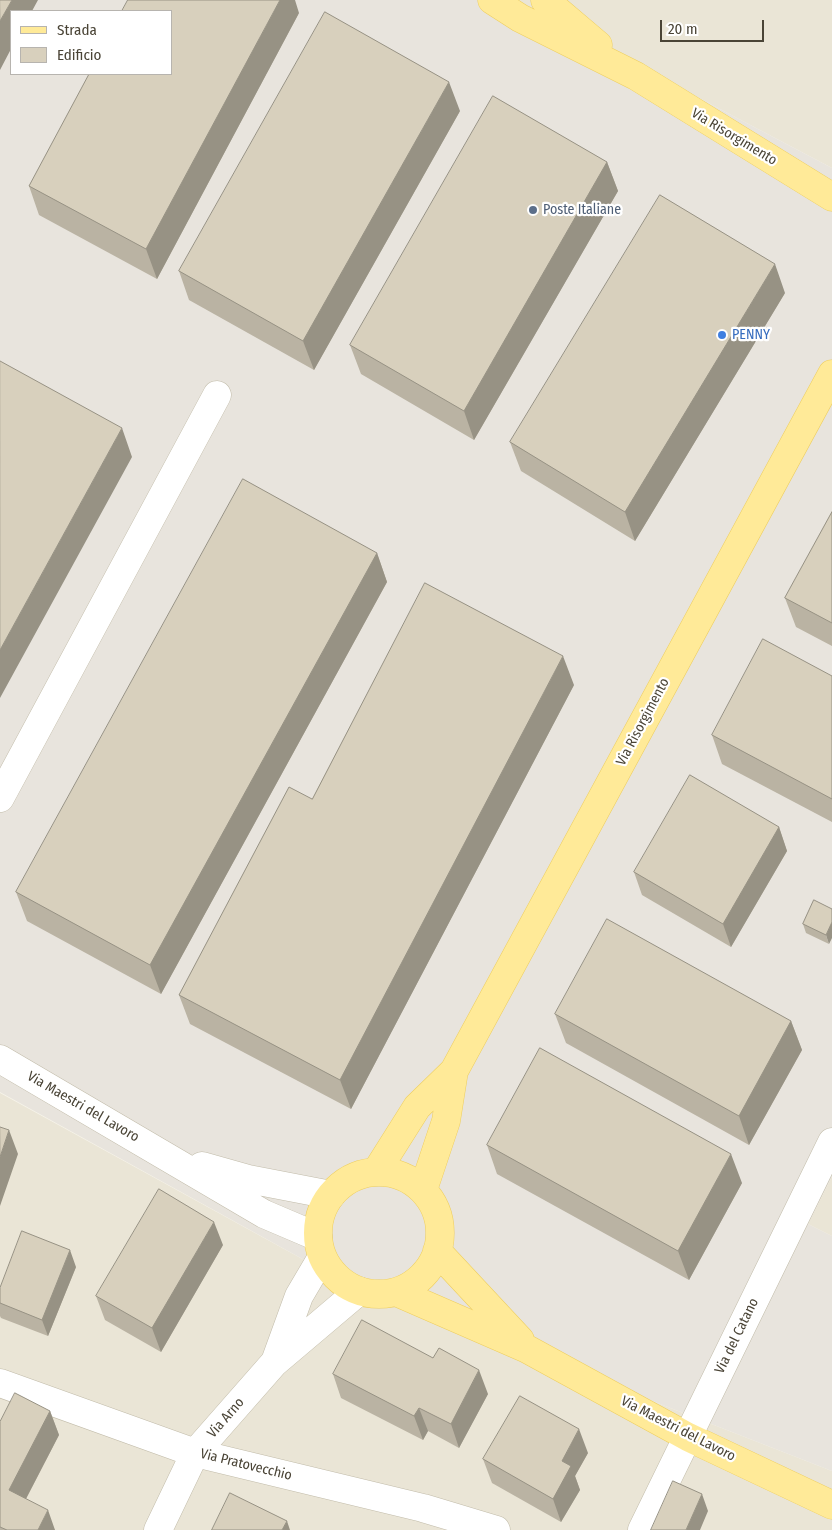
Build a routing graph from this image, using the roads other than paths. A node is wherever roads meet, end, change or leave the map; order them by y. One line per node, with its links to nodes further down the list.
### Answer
1 (492, 0): 3 (main road, Via Risorgimento)
2 (545, 0): 3 (main road, Via Risorgimento)
3 (636, 76): 4 (main road, Via Risorgimento)
4 (832, 197)
5 (832, 374): 9 (main road, Via Risorgimento)
6 (217, 395): 7 (street)
7 (0, 798)
8 (0, 1059): 11 (street, Via Maestri del Lavoro)
9 (454, 1071): 12 (main road, Via Risorgimento); 13 (main road, Via Risorgimento)
10 (832, 1142): 22 (street, Via del Catano)
11 (166, 1156): 14 (street, Via Maestri del Lavoro); 15 (street, Via Maestri del Lavoro)
12 (376, 1172): 13 (main road, Via Maestri del Lavoro); 14 (main road, Via Maestri del Lavoro)
13 (423, 1190): 16 (main road, Via Maestri del Lavoro)
14 (331, 1196): 15 (main road, Via Maestri del Lavoro)
15 (320, 1247): 17 (main road, Via Maestri del Lavoro); 20 (street, Via Arno)
16 (437, 1251): 18 (main road, Via Maestri del Lavoro); 19 (main road, Via Maestri del Lavoro)
17 (359, 1291): 18 (main road, Via Maestri del Lavoro); 20 (street, Via Arno)
18 (396, 1292): 19 (main road, Via Maestri del Lavoro)
19 (527, 1349): 22 (main road, Via Maestri del Lavoro)
20 (274, 1363): 23 (street, Via Arno)
21 (0, 1383): 23 (street, Via Pratovecchio)
22 (688, 1437): 24 (main road, Via Maestri del Lavoro); 27 (street, Via del Catano)
23 (195, 1453): 25 (street, Via Arno); 26 (street, Via Pratovecchio)
24 (832, 1505)
25 (158, 1530)
26 (496, 1530)
27 (642, 1530)

